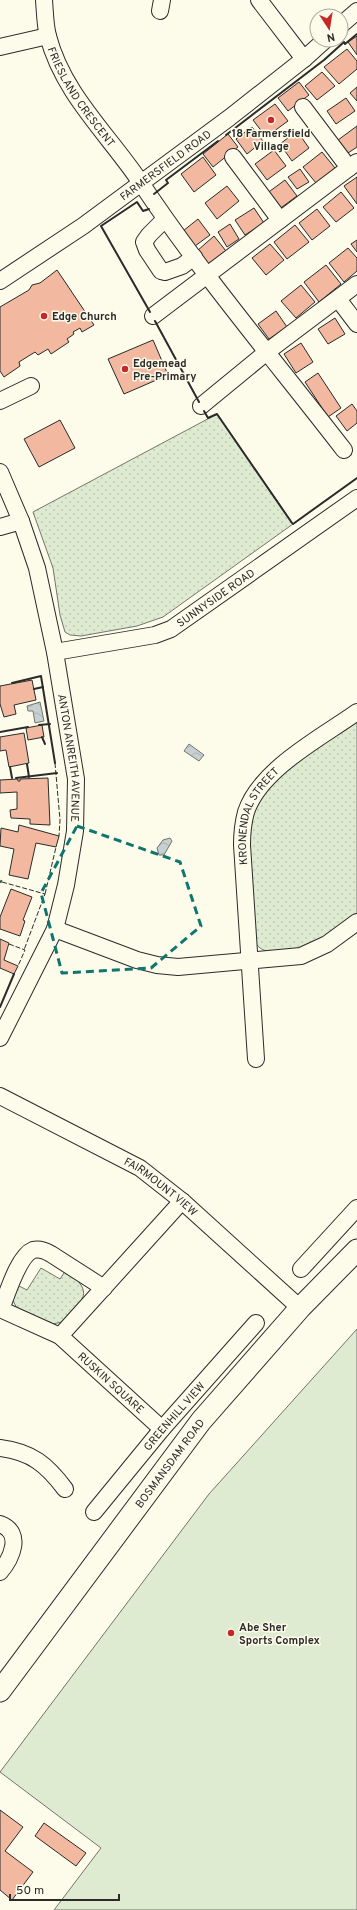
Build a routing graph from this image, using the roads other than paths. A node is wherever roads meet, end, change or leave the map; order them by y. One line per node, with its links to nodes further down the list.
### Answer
1 (44, 0): 5 (street, FRIESLAND CRESCENT)
2 (259, 0): 8 (street)
3 (357, 11): 4 (street)
4 (349, 18)
5 (48, 36): 6 (street); 12 (street, FRIESLAND CRESCENT)
6 (0, 47)
7 (316, 48): 8 (street, FARMERSFIELD ROAD)
8 (304, 58): 12 (street, FARMERSFIELD ROAD)
9 (303, 107): 11 (street)
10 (233, 157): 14 (street)
11 (353, 165): 14 (street)
12 (141, 183): 13 (street, FRIESLAND CRESCENT); 17 (street, FARMERSFIELD ROAD)
13 (165, 219): 15 (street, FRIESLAND CRESCENT); 15 (street)
14 (280, 220): 16 (street)
15 (194, 257): 16 (street, FRIESLAND CRESCENT)
16 (207, 274): 20 (street); 22 (street, FRIESLAND CRESCENT)
17 (0, 281)
18 (357, 284): 19 (street)
19 (338, 299): 21 (street); 22 (street)
20 (153, 316)
21 (357, 324)
22 (268, 351): 25 (street); 26 (street, FRIESLAND CRESCENT)
23 (31, 386): 24 (street)
24 (0, 401)
25 (201, 406)
26 (344, 450)
27 (0, 472): 29 (street, ANTON ANREITH AVENUE)
28 (357, 498): 31 (street, SUNNYSIDE ROAD)
29 (21, 521): 30 (street); 31 (street, ANTON ANREITH AVENUE)
30 (0, 526)
31 (55, 652): 34 (street, ANTON ANREITH AVENUE)
32 (357, 712): 35 (street, KRONENDAL STREET)
33 (357, 922): 35 (street)
34 (54, 929): 35 (street); 36 (street, ANTON ANREITH AVENUE)
35 (248, 962): 37 (street, KRONENDAL STREET)
36 (0, 1038)
37 (256, 1059)
38 (0, 1096): 39 (street, FAIRMOUNT VIEW)
39 (182, 1201): 43 (street); 44 (street, FAIRMOUNT VIEW)
40 (357, 1208): 42 (street)
41 (357, 1250): 44 (main road, BOSMANSDAM ROAD)
42 (302, 1270)
43 (104, 1288): 45 (street, RUSKIN SQUARE); 47 (street)
44 (300, 1308): 54 (main road, BOSMANSDAM ROAD)
45 (1, 1309): 47 (street, RUSKIN SQUARE)
46 (256, 1323): 48 (street, GREENHILL VIEW)
47 (60, 1336): 48 (street, RUSKIN SQUARE)
48 (162, 1429): 51 (street, GREENHILL VIEW)
49 (0, 1448): 50 (street)
50 (65, 1490)
51 (94, 1512)
52 (0, 1524): 53 (street)
53 (0, 1572)
54 (0, 1691)

